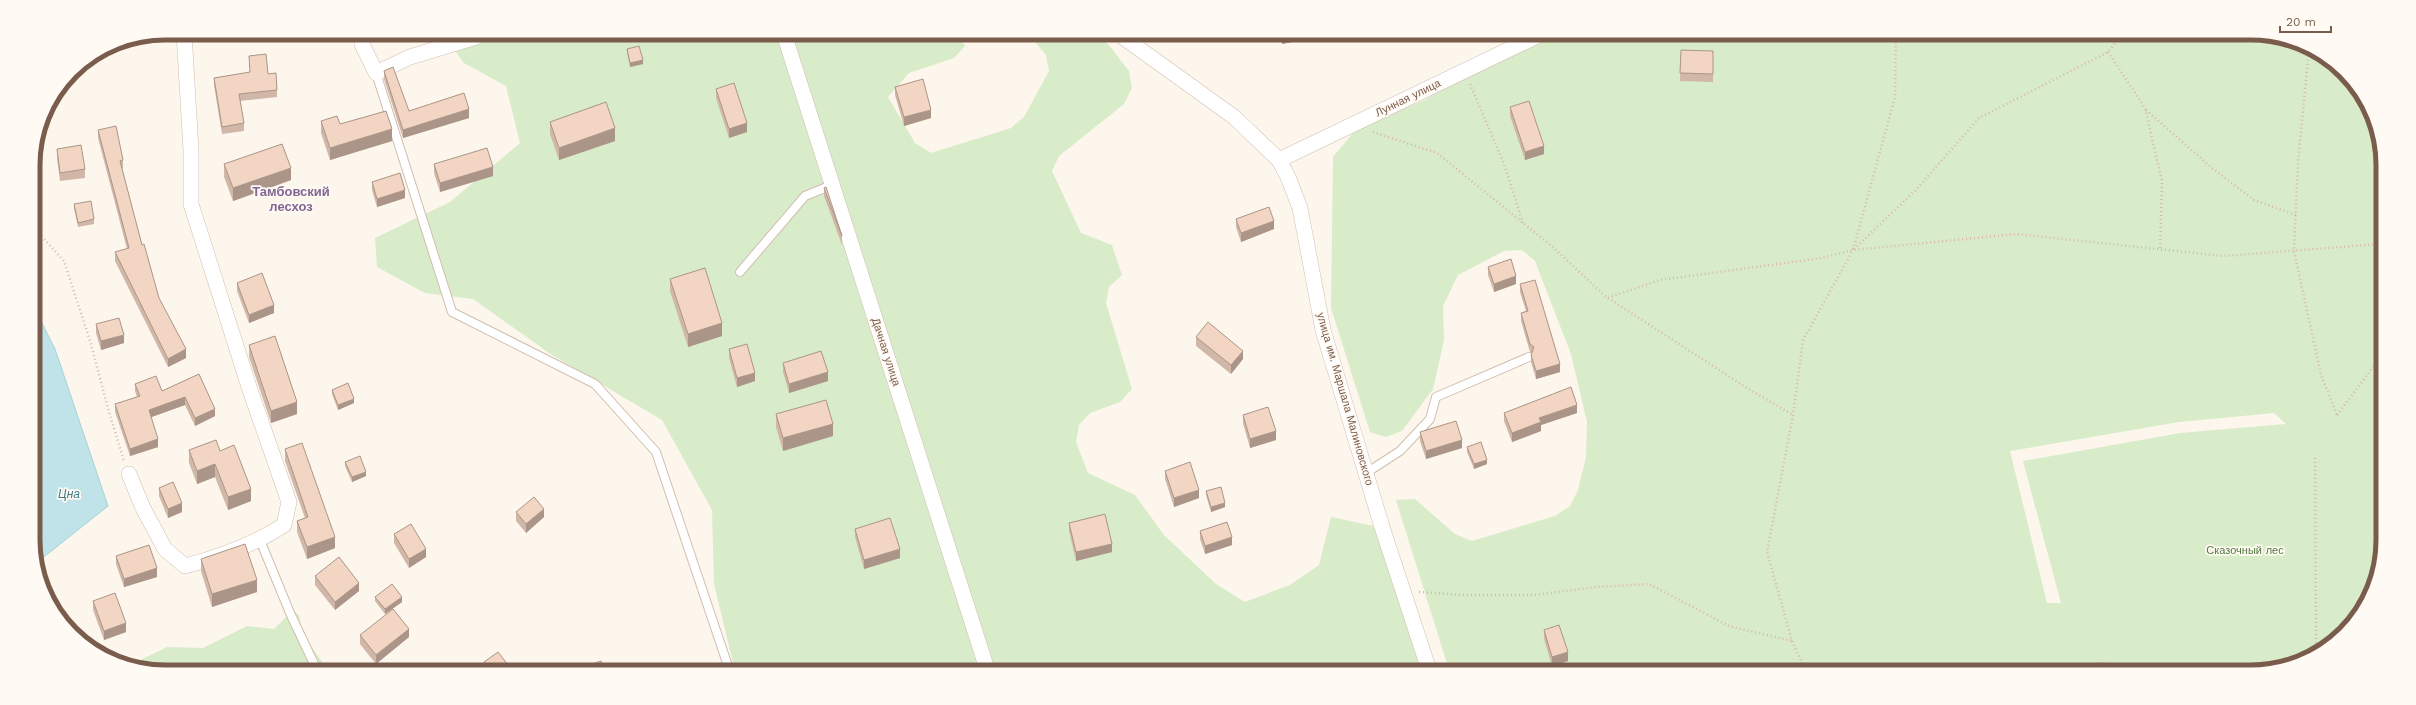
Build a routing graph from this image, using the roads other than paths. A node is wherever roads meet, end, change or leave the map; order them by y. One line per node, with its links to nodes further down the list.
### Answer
1 (184, 40): 14 (street)
2 (363, 40): 7 (street)
3 (466, 40): 7 (street)
4 (786, 40): 9 (street, Дачная улица)
5 (1127, 40): 8 (street, улица им. Маршала Малиновского)
6 (1529, 40): 8 (street, Лунная улица)
7 (376, 73): 16 (lane)
8 (1279, 160): 12 (street, улица им. Маршала Малиновского)
9 (832, 185): 10 (lane); 17 (street, Дачная улица)
10 (740, 272)
11 (1529, 357): 12 (lane)
12 (1366, 473): 18 (street, улица им. Маршала Малиновского)
13 (129, 474): 14 (street)
14 (260, 540): 15 (lane)
15 (315, 665)
16 (728, 665)
17 (986, 665)
18 (1427, 665)

